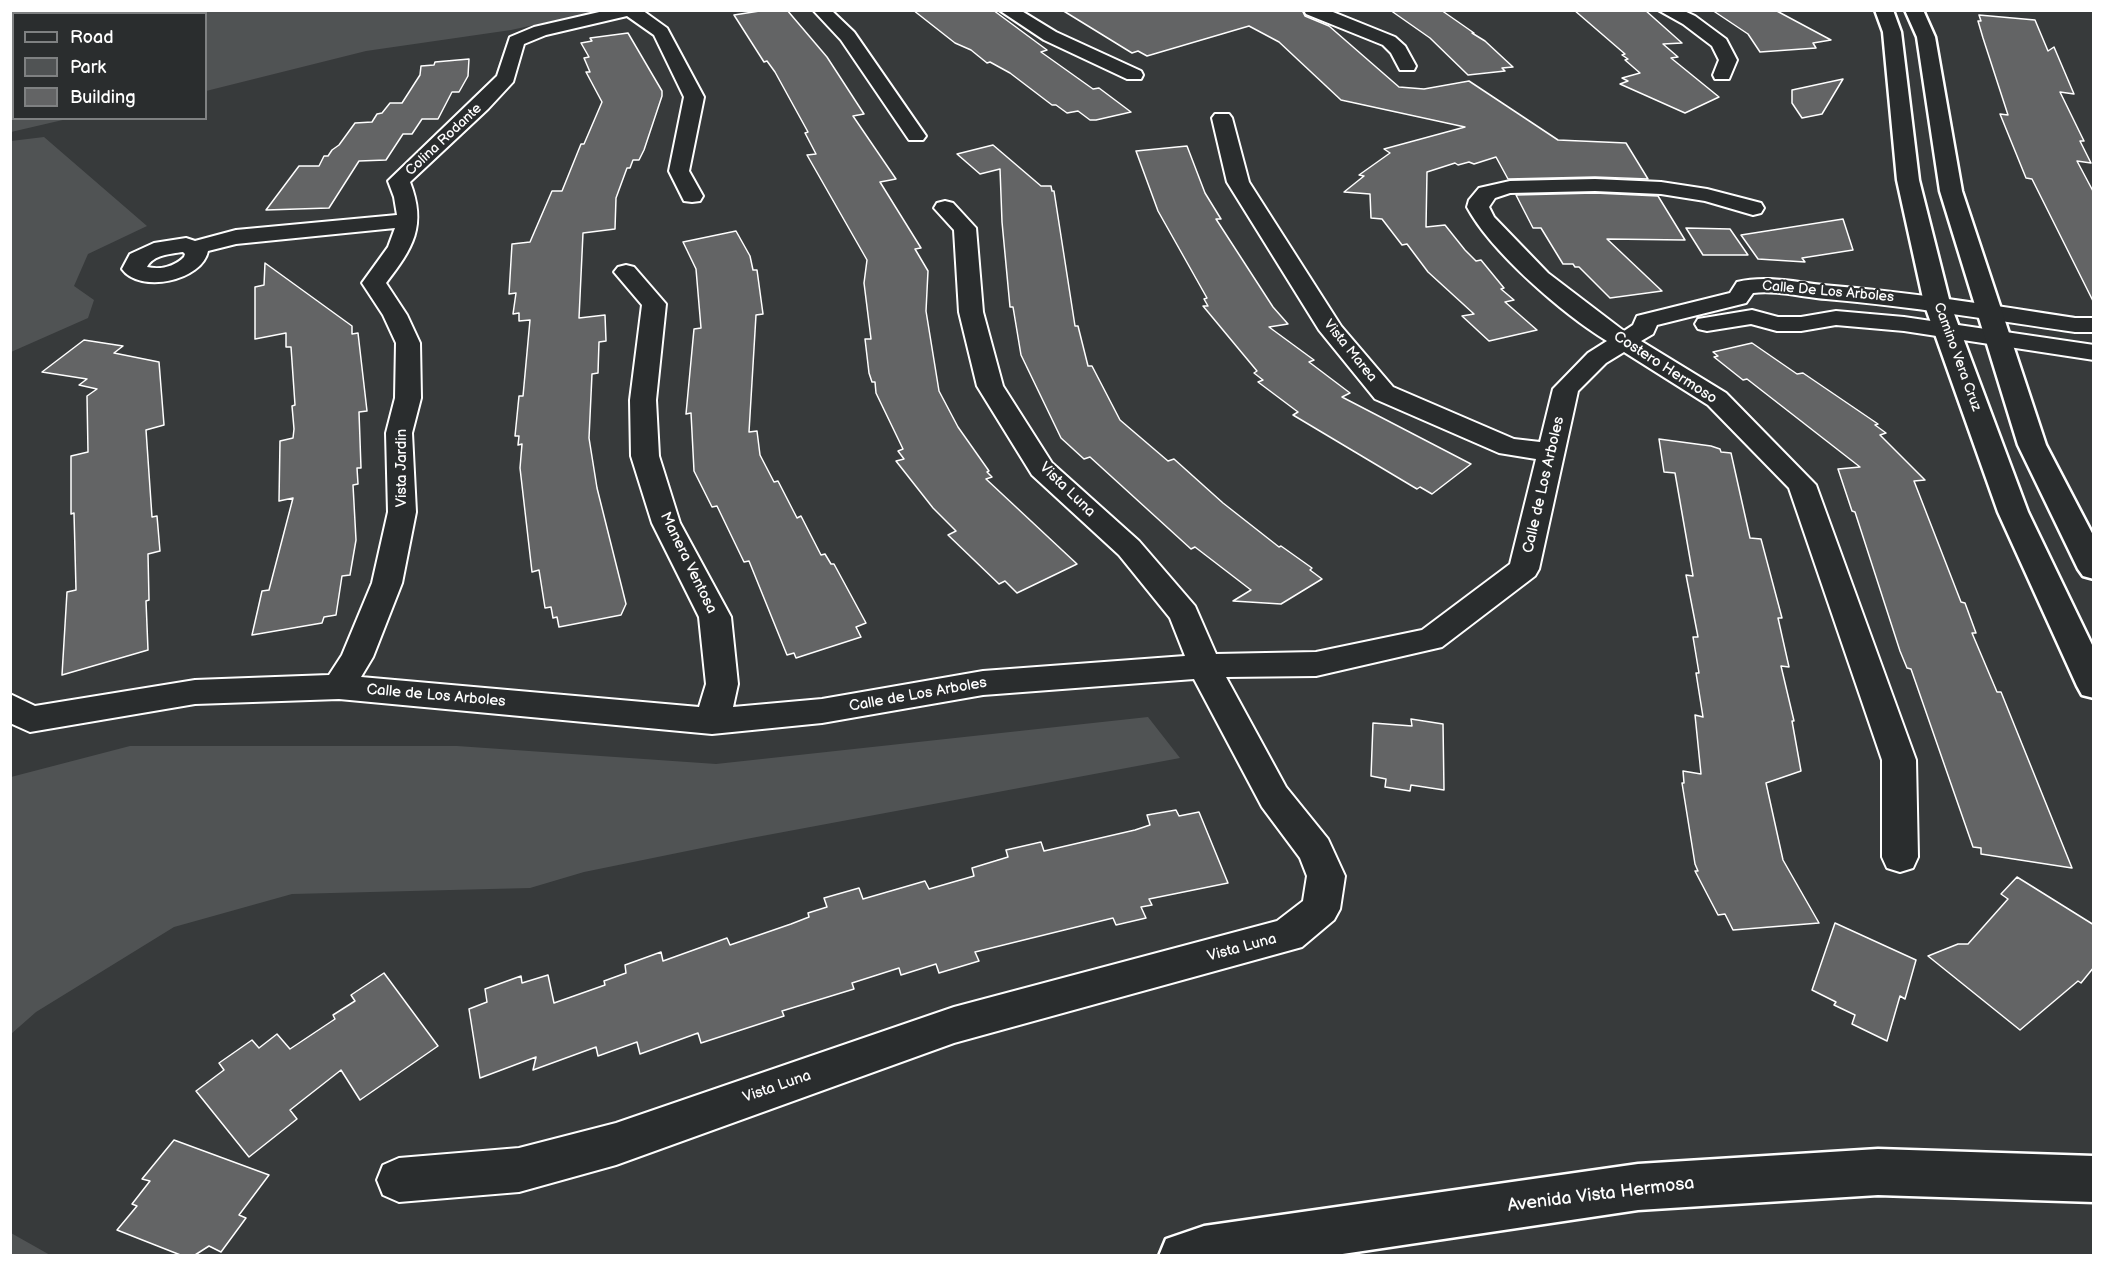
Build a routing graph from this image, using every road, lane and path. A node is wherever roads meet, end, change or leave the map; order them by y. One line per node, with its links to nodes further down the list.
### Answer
1 (821, 10): 12 (street)
2 (1007, 10): 9 (street)
3 (1312, 10): 8 (street)
4 (1666, 10): 10 (street)
5 (1884, 10): 19 (main road, Camino Vera Cruz)
6 (1914, 10): 21 (main road)
7 (632, 11): 13 (street); 16 (street, Colina Rodante)
8 (1407, 66)
9 (1134, 75)
10 (1722, 75)
11 (1222, 118): 27 (street, Vista Marea)
12 (916, 136)
13 (692, 196)
14 (945, 208): 29 (street, Vista Luna)
15 (1753, 208): 24 (street, Costero Hermoso)
16 (408, 220): 17 (street); 31 (street, Vista Jardin)
17 (193, 248)
18 (626, 272): 33 (street, Manera Ventosa)
19 (1937, 303): 20 (street, Calle De Los Arboles); 21 (street, Calle De Los Arboles); 23 (main road, Camino Vera Cruz)
20 (1745, 308): 23 (street); 24 (street)
21 (1990, 312): 22 (street, Calle De Los Arboles); 25 (main road)
22 (2094, 325)
23 (1947, 330): 25 (street); 30 (main road, Camino Vera Cruz)
24 (1634, 335): 27 (street, Calle de Los Arboles); 34 (street, Costero Hermoso)
25 (1998, 338): 26 (street); 28 (main road)
26 (2094, 353)
27 (1552, 452): 29 (street, Calle de Los Arboles)
28 (2094, 569)
29 (1205, 666): 33 (street, Calle de Los Arboles); 36 (street, Vista Luna)
30 (2094, 686)
31 (339, 687): 32 (street, Calle de Los Arboles); 33 (street, Calle de Los Arboles)
32 (10, 706)
33 (712, 721)
34 (1900, 857)
35 (2094, 1179): 37 (main road, Avenida Vista Hermosa)
36 (399, 1180)
37 (1183, 1256)

